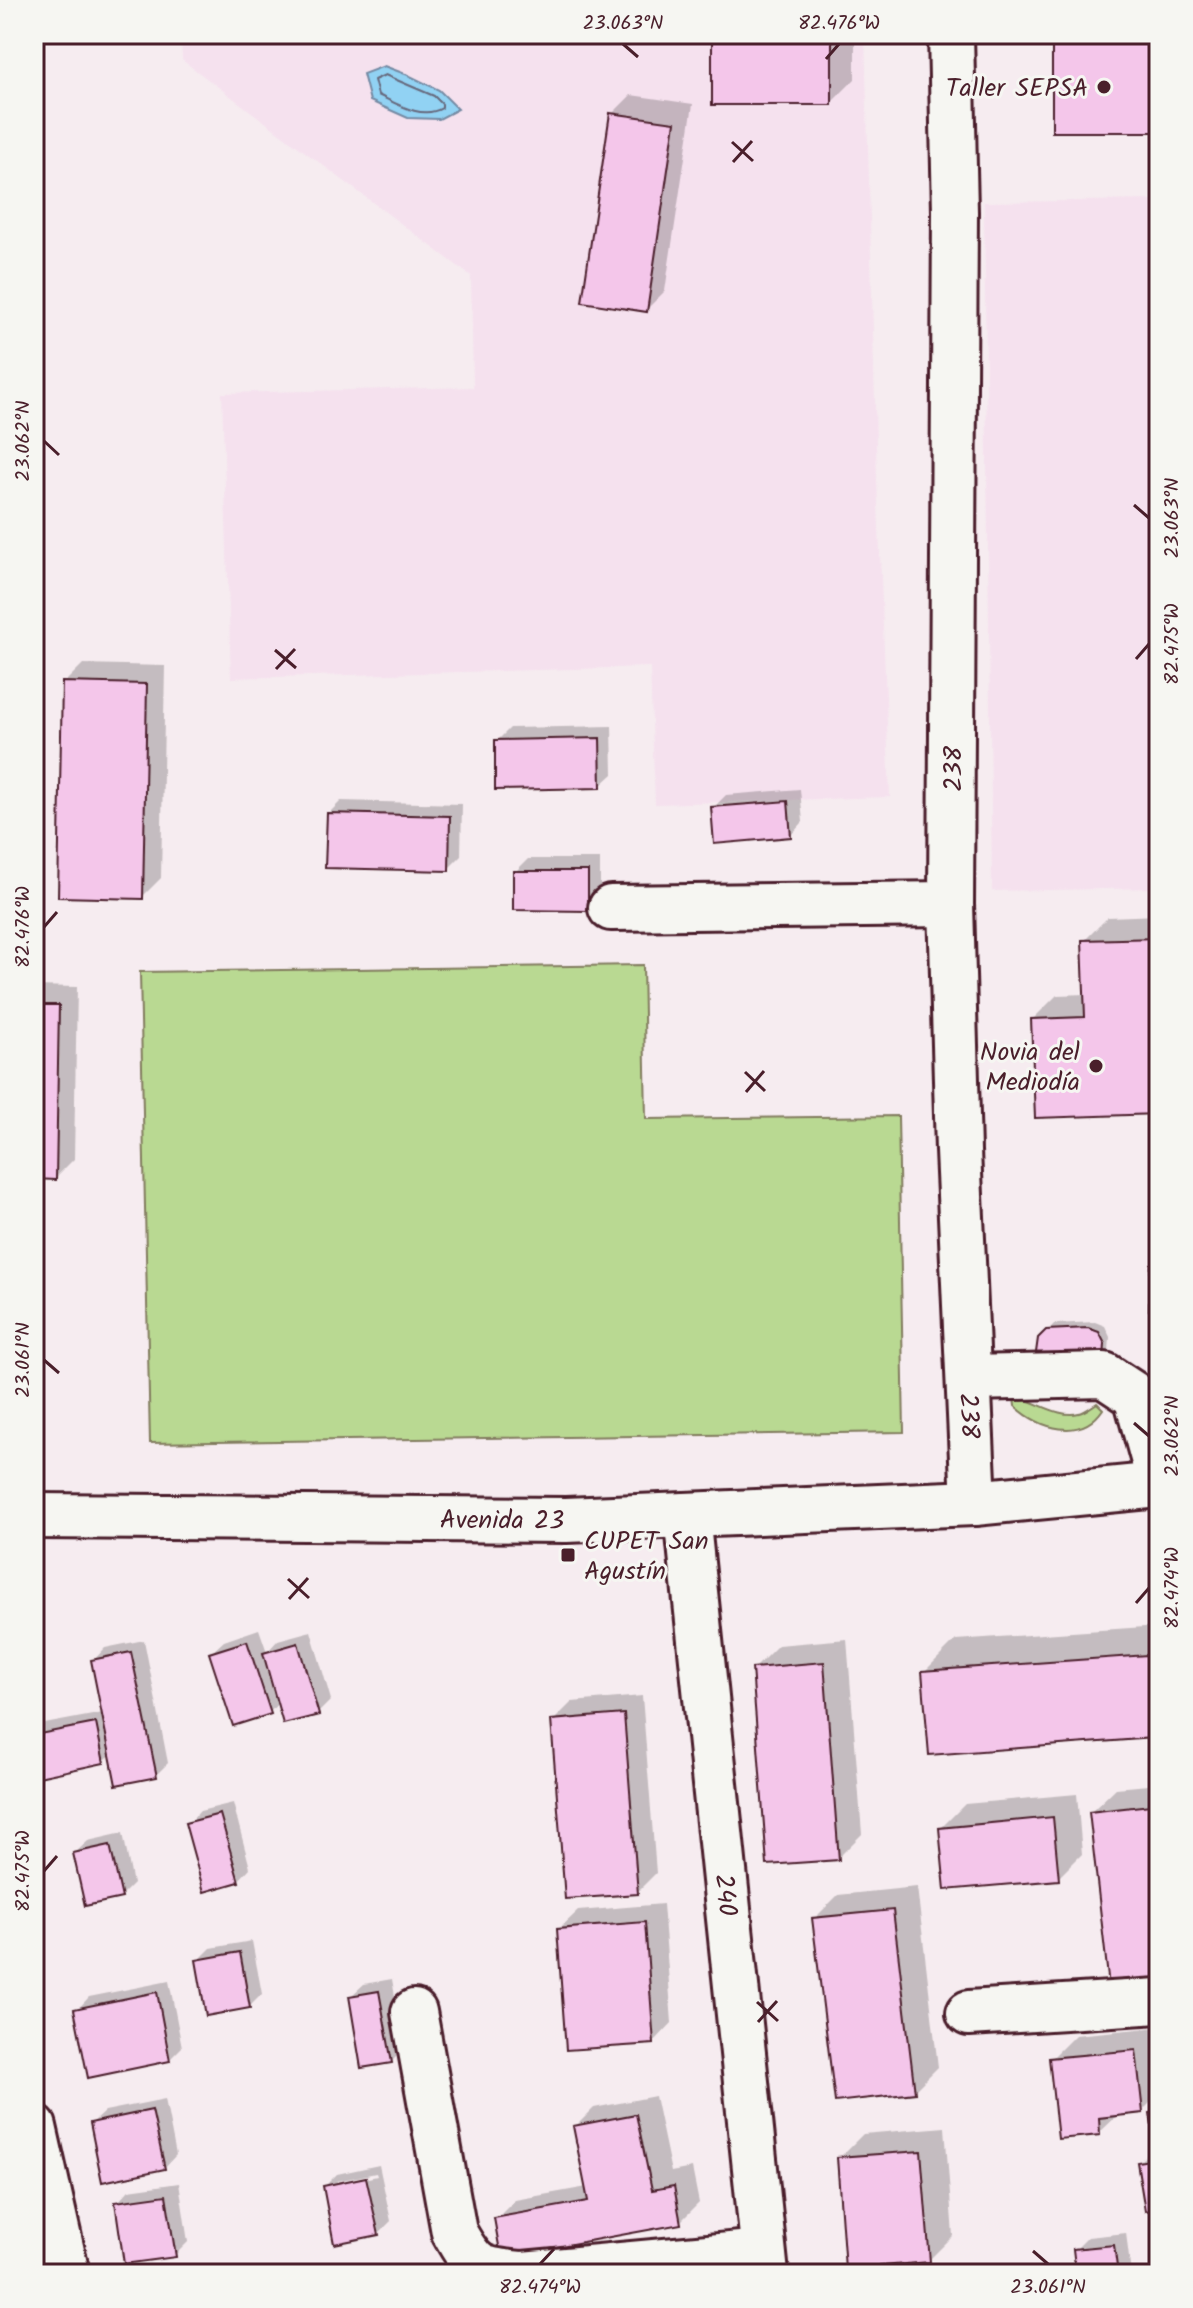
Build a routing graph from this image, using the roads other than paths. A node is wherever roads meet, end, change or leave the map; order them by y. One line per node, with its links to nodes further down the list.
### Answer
1 (951, 34): 2 (street, 238)
2 (951, 904): 3 (street); 4 (street, 238)
3 (611, 908)
4 (969, 1378): 5 (street); 6 (street, 238)
5 (1159, 1483): 6 (street, Avenida 23)
6 (974, 1503): 7 (street, Avenida 23)
7 (687, 1515): 8 (street, Avenida 23); 13 (street, 240)
8 (34, 1516)
9 (1159, 2001): 11 (street)
10 (414, 2012): 15 (street)
11 (969, 2013)
12 (34, 2127): 14 (street)
13 (765, 2263): 15 (street)
14 (67, 2274)
15 (523, 2274)

